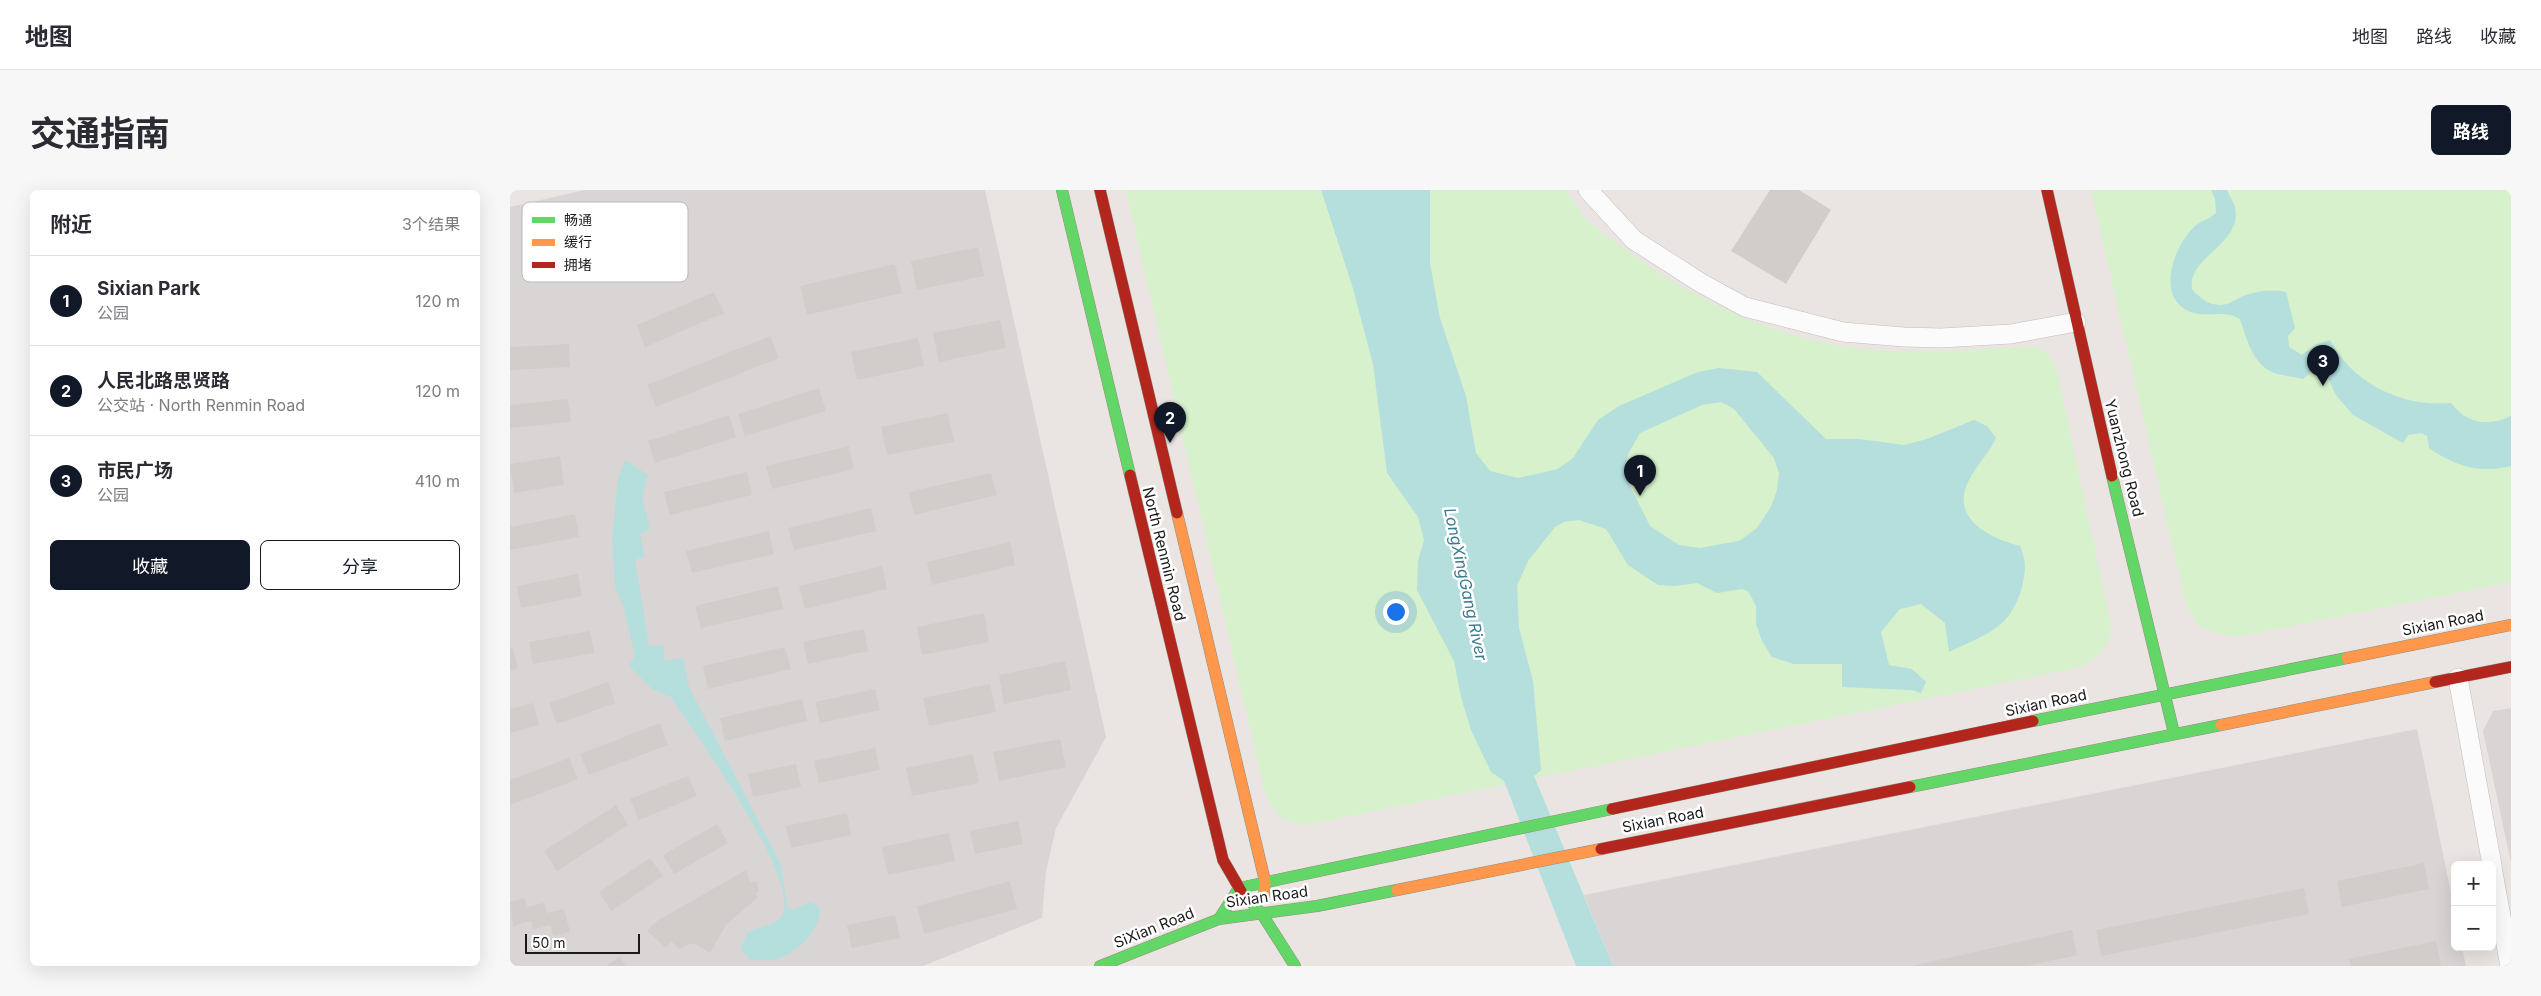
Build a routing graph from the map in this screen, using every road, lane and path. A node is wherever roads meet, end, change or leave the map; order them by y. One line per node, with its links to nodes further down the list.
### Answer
1 (1062, 190): 13 (main road, North Renmin Road)
2 (1100, 190): 12 (main road, North Renmin Road)
3 (1588, 190): 5 (street)
4 (2047, 190): 5 (main road, Yuanzhong Road)
5 (2076, 322): 9 (main road, Yuanzhong Road)
6 (2511, 625): 9 (main road, Sixian Road)
7 (2511, 668): 8 (main road, Sixian Road)
8 (2458, 678): 10 (main road, Sixian Road); 11 (street)
9 (2165, 694): 10 (main road, Yuanzhong Road); 12 (main road, Sixian Road)
10 (2174, 733): 15 (main road, Sixian Road)
11 (2491, 861)
12 (1265, 880): 13 (main road, Sixian Road); 15 (main road, North Renmin Road)
13 (1239, 888): 15 (main road, North Renmin Road); 16 (main road, Sixian Road)
14 (2496, 888): 19 (street)
15 (1262, 914): 16 (main road, Sixian Road); 18 (main road, North Renmin Road)
16 (1219, 919): 17 (main road, SiXian Road)
17 (1100, 966)
18 (1295, 966)
19 (2510, 966)

